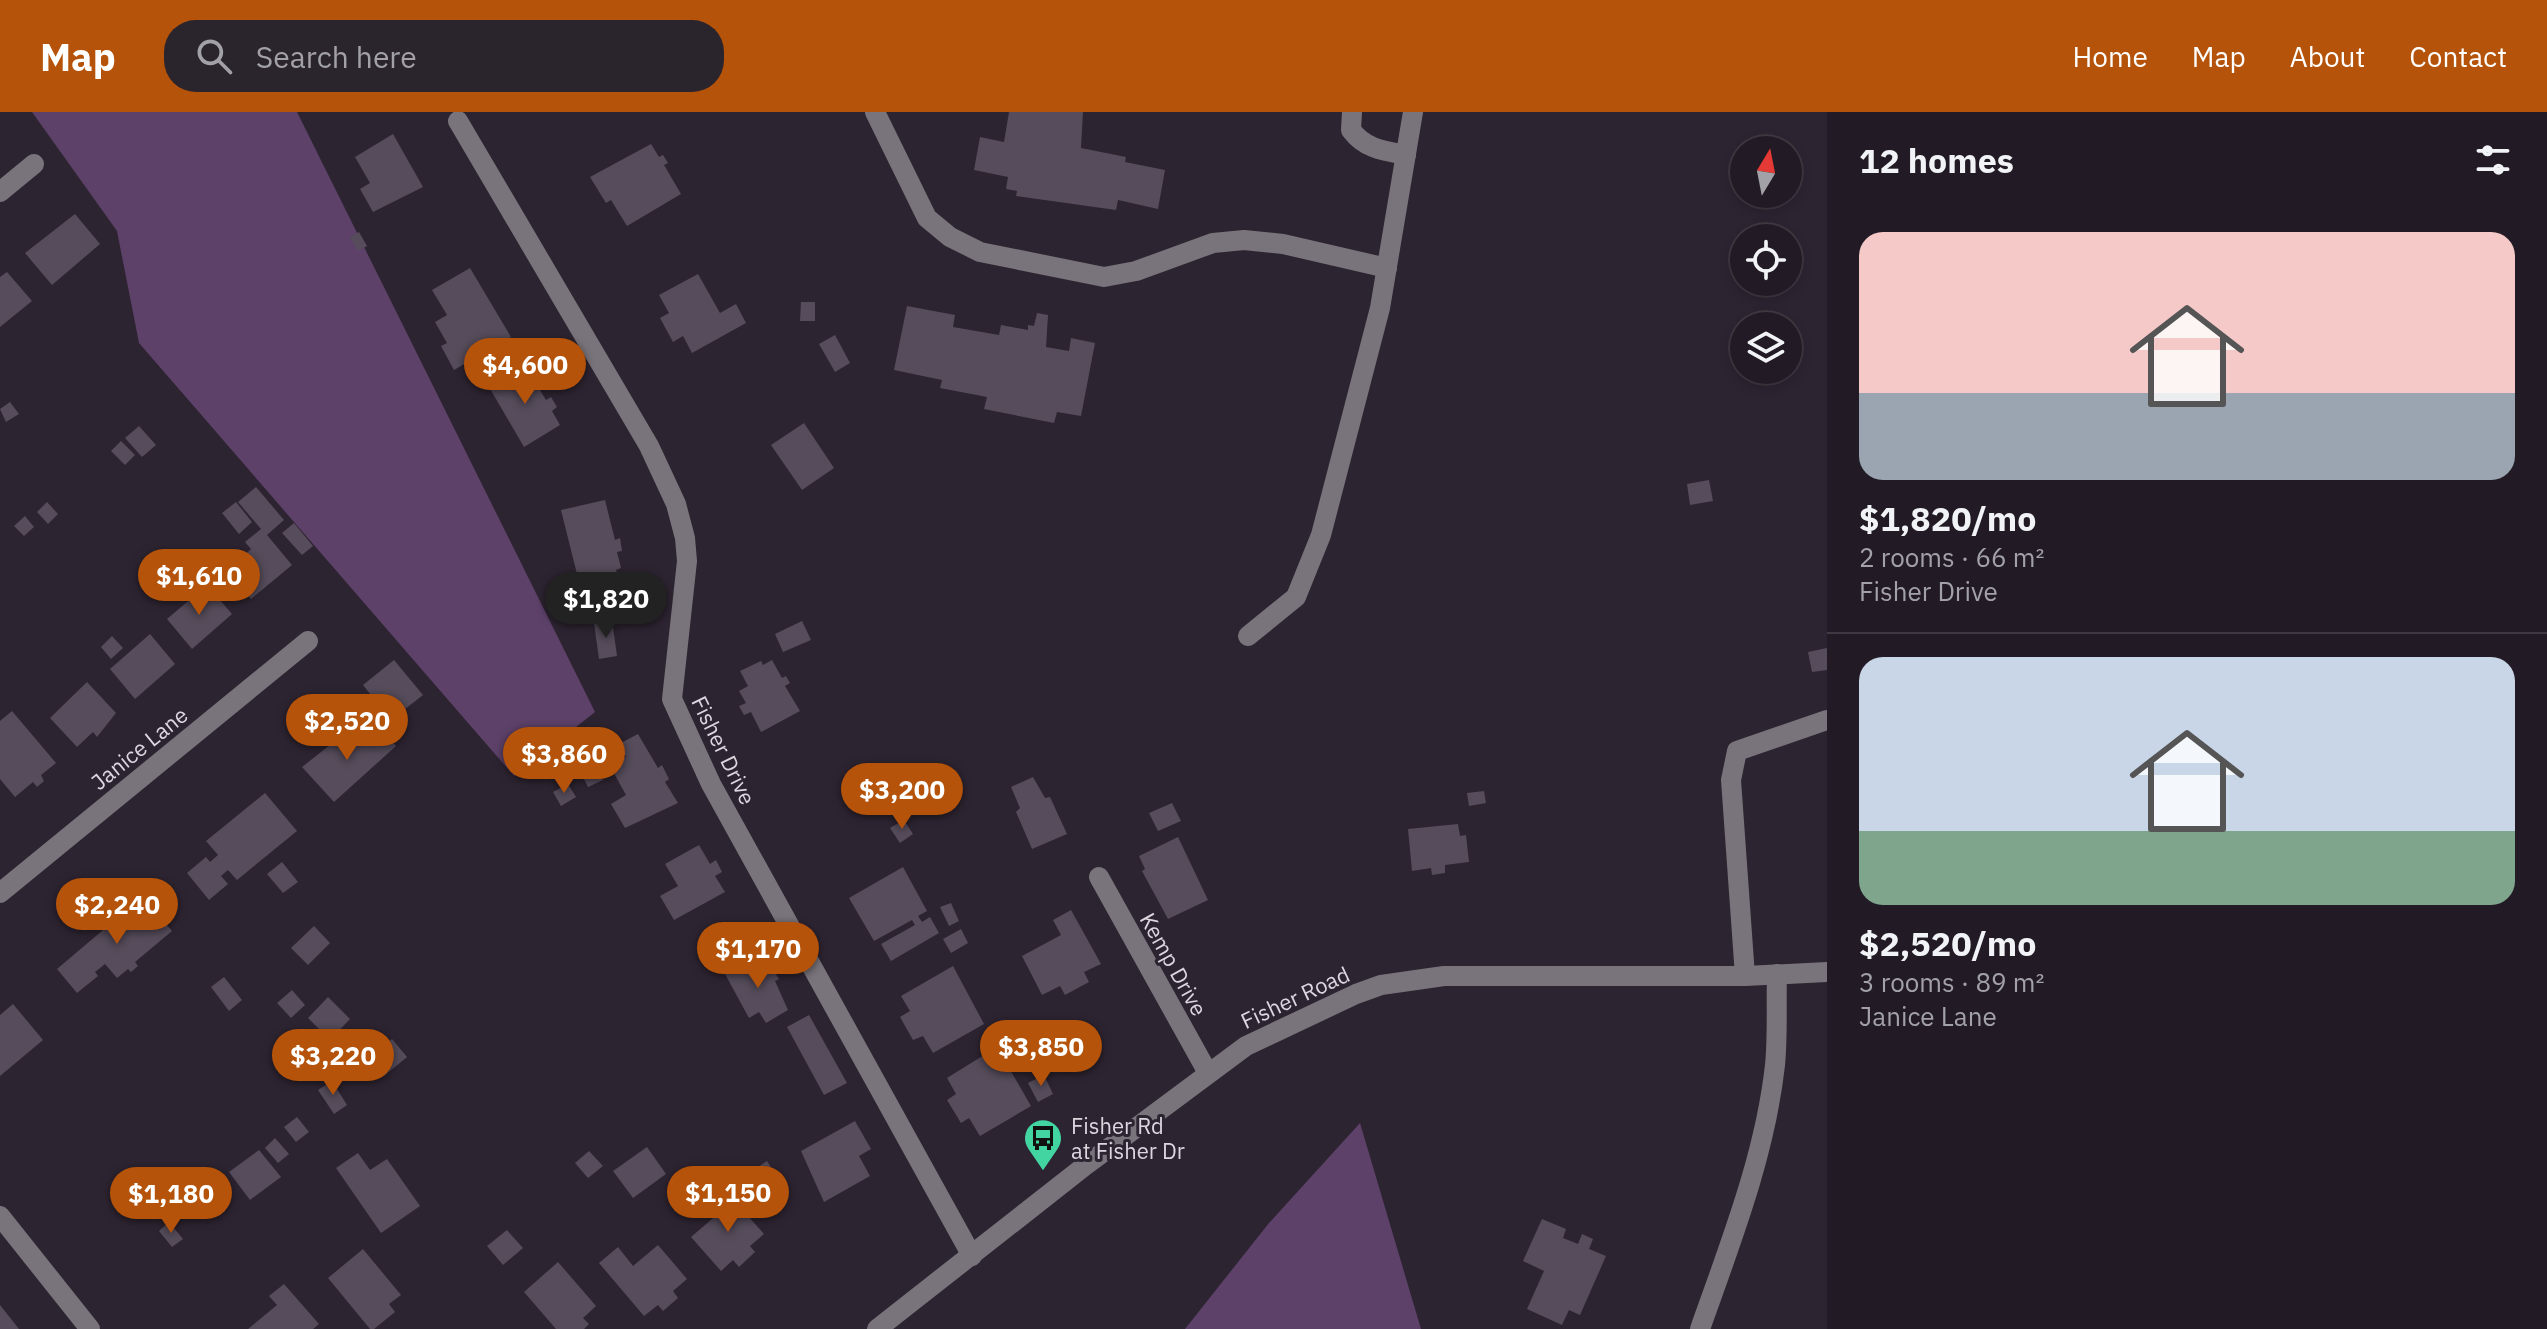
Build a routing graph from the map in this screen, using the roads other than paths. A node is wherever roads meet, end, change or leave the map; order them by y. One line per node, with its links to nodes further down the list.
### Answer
1 (875, 112): 8 (street)
2 (1352, 112): 5 (street)
3 (1413, 112): 5 (street)
4 (458, 121): 19 (street, Fisher Drive)
5 (1406, 155): 8 (street)
6 (34, 164): 7 (street)
7 (0, 192)
8 (1387, 268): 9 (street)
9 (1248, 636)
10 (308, 641): 13 (street, Janice Lane)
11 (1827, 720): 16 (street)
12 (1099, 877): 17 (street, Kemp Drive)
13 (0, 893)
14 (1827, 972): 15 (street, Fisher Road)
15 (1777, 974): 16 (street, Fisher Road); 22 (street)
16 (1745, 976): 17 (street, Fisher Road)
17 (1208, 1073): 19 (street, Fisher Road)
18 (0, 1216): 20 (street)
19 (972, 1256): 21 (street, Fisher Road)
20 (90, 1329)
21 (877, 1329)
22 (1700, 1329)

